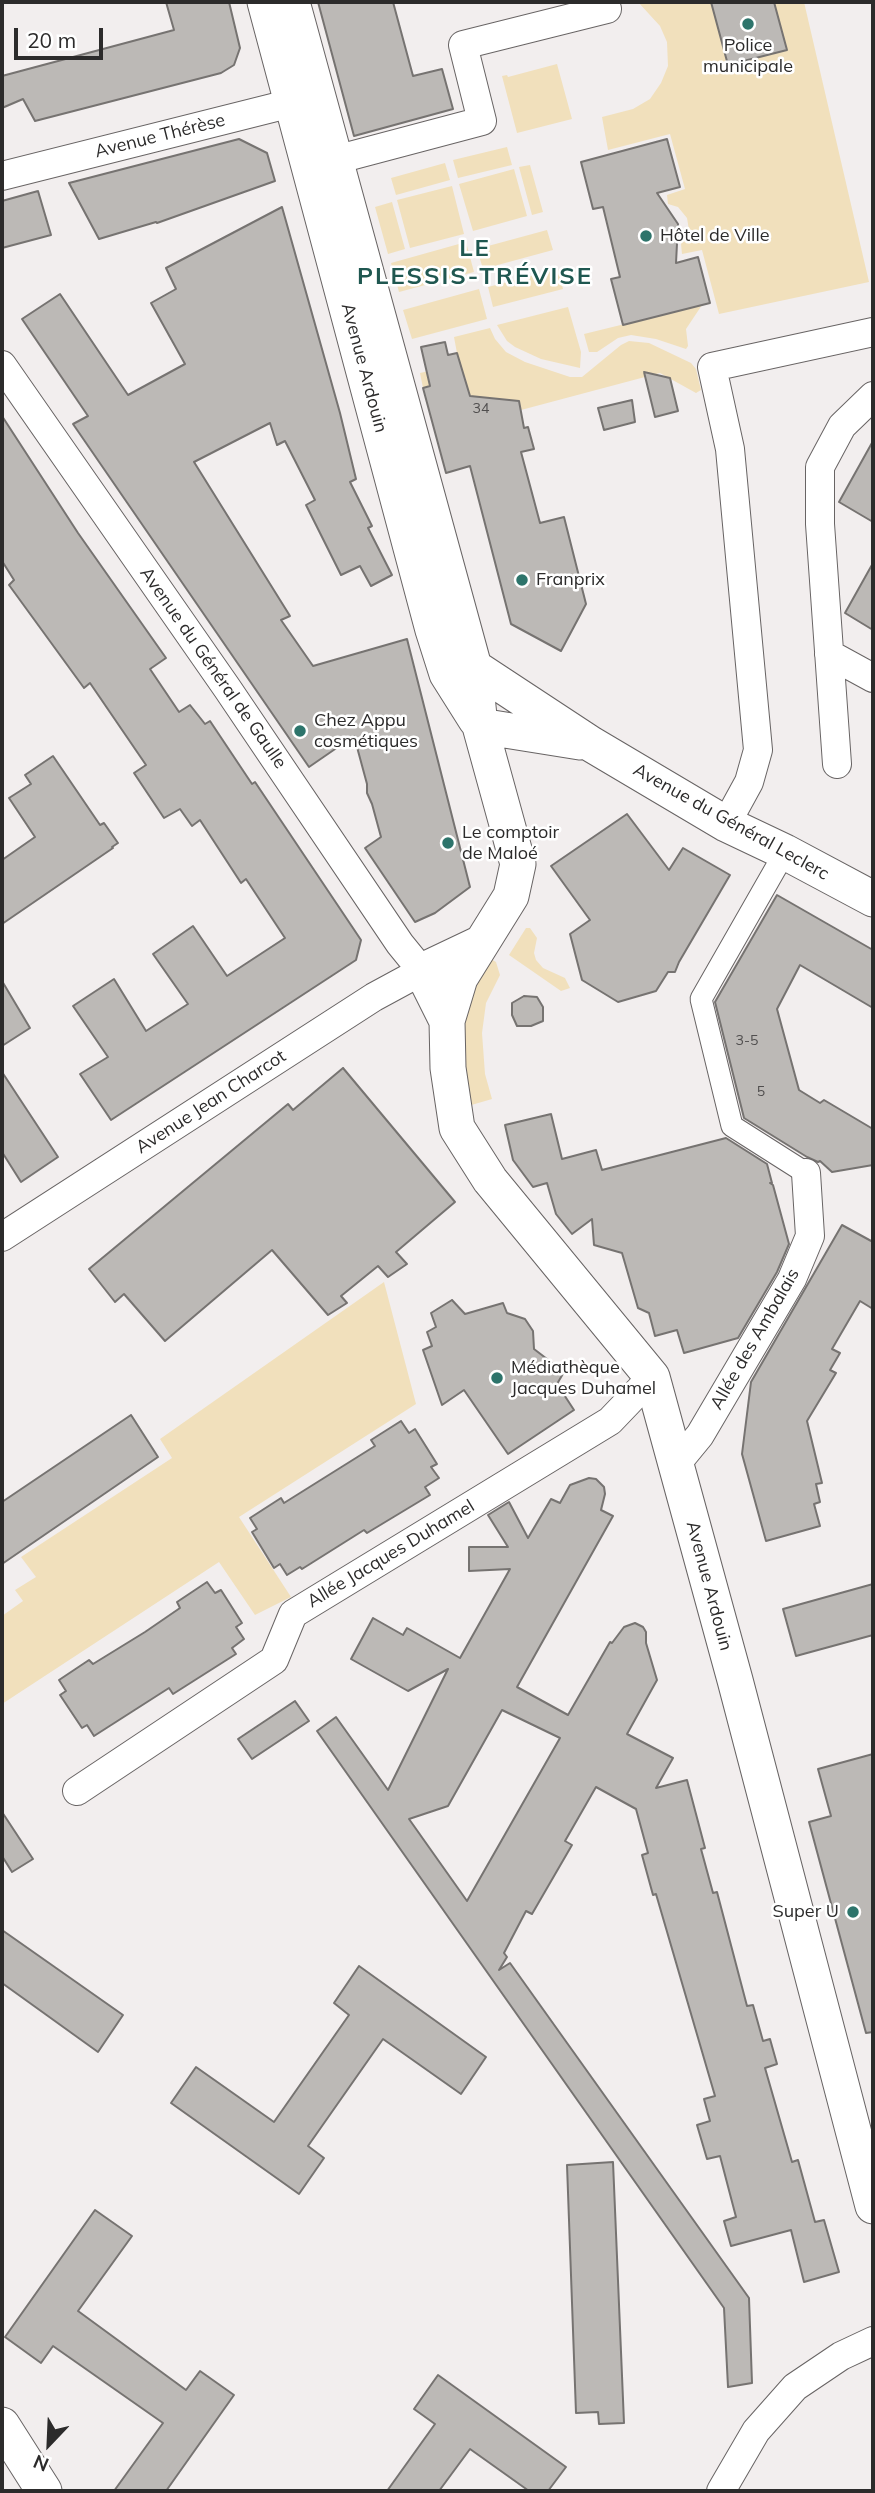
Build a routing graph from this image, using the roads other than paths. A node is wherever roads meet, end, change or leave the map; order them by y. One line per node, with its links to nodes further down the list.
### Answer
1 (265, 2): 4 (street, Avenue Ardouin)
2 (292, 2): 4 (street, Avenue Ardouin)
3 (607, 9): 5 (street)
4 (305, 100): 5 (street, Avenue Ardouin); 6 (street, Avenue Thérèse)
5 (322, 164): 11 (street, Avenue Ardouin); 13 (street, Avenue Ardouin)
6 (2, 176)
7 (873, 332): 16 (street)
8 (2, 365): 20 (street, Avenue du Général de Gaulle)
9 (873, 396): 10 (street)
10 (829, 654): 12 (street); 15 (street)
11 (474, 667): 13 (street, Avenue Ardouin); 14 (street, Avenue du Général Leclerc)
12 (873, 678)
13 (480, 726): 14 (street, Avenue du Général Leclerc); 19 (street, Avenue Ardouin)
14 (591, 744): 16 (street, Avenue du Général Leclerc)
15 (837, 764)
16 (726, 824): 17 (street, Avenue du Général Leclerc)
17 (785, 852): 18 (street, Avenue du Général Leclerc); 22 (street, Allée des Ambalais)
18 (873, 899)
19 (481, 943): 20 (street); 21 (street, Avenue Ardouin)
20 (422, 971): 21 (street, Avenue Ardouin); 23 (street, Avenue Jean Charcot)
21 (447, 1021): 24 (street, Avenue Ardouin)
22 (806, 1173): 25 (street, Allée des Ambalais)
23 (2, 1237)
24 (652, 1377): 25 (street, Avenue Ardouin); 26 (street, Allée Jacques Duhamel)
25 (677, 1463): 27 (street, Avenue Ardouin)
26 (77, 1791)
27 (873, 2206)
28 (873, 2341): 31 (street)
29 (2, 2425): 30 (street)
30 (44, 2491)
31 (721, 2491)

